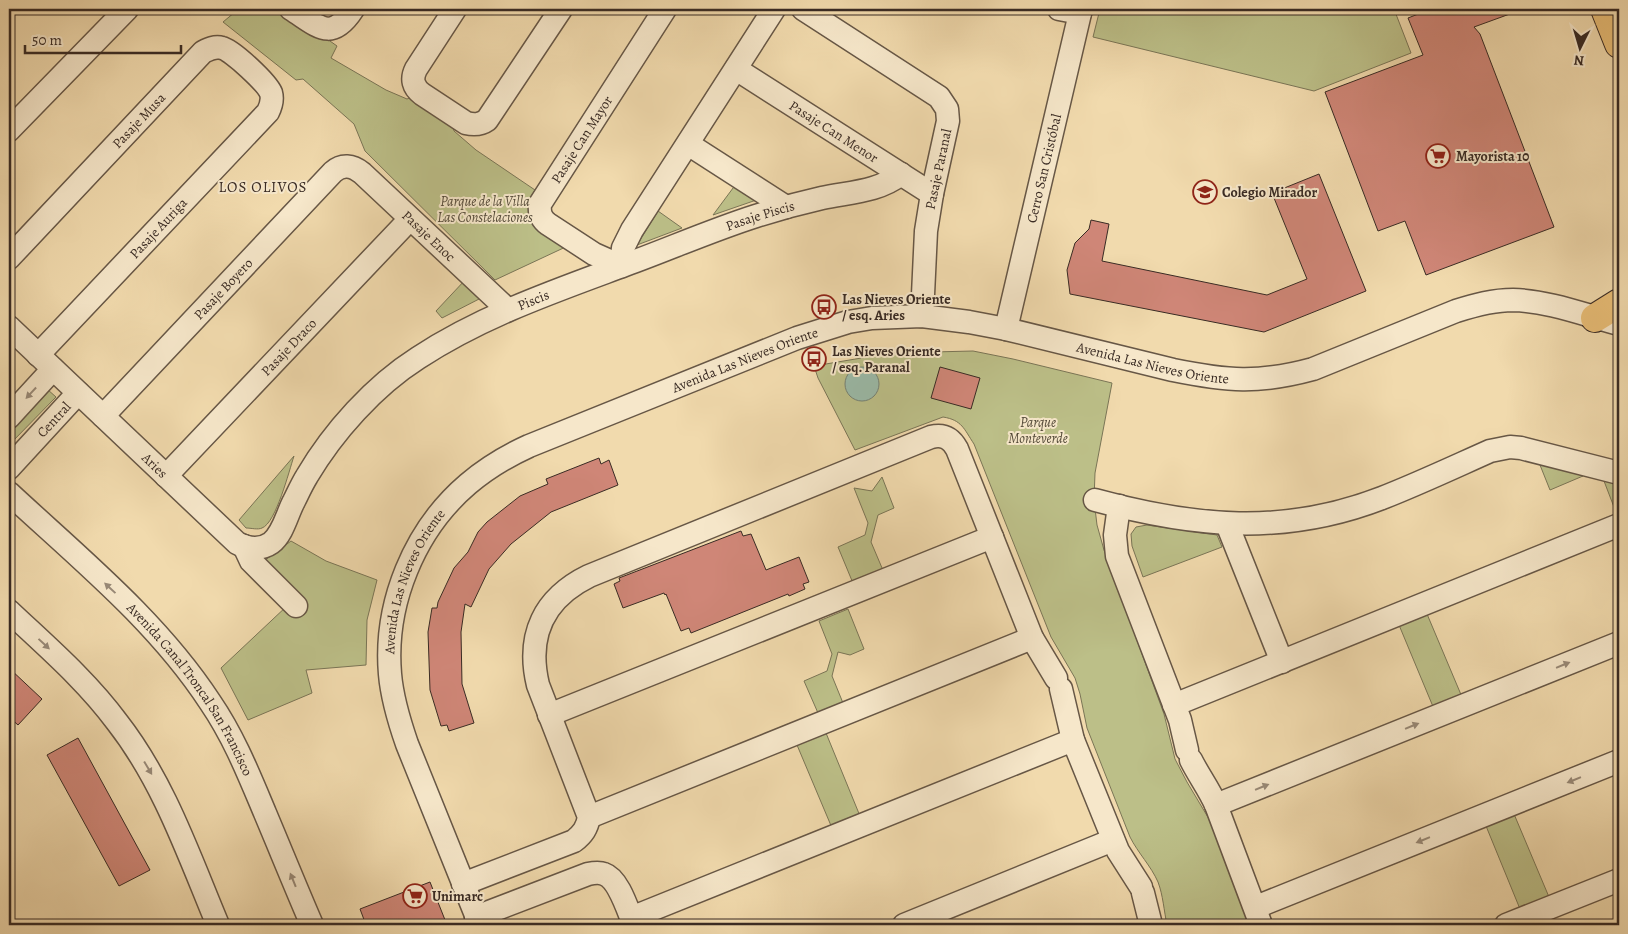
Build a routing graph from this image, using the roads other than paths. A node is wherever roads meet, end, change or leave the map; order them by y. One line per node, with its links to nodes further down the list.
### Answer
1 (127, 9): 14 (street)
2 (291, 9): 3 (street)
3 (353, 9)
4 (455, 9): 5 (street)
5 (560, 9)
6 (666, 9): 22 (street, Pasaje Can Mayor)
7 (774, 9): 12 (street)
8 (803, 9): 18 (street, Pasaje Paranal)
9 (1605, 9): 11 (main road)
10 (1074, 10): 28 (street, Cerro San Cristóbal)
11 (1619, 44)
12 (736, 69): 15 (street); 17 (street, Pasaje Can Menor)
13 (272, 99): 21 (street, Pasaje Musa); 29 (street, Pasaje Auriga)
14 (9, 130)
15 (688, 144): 19 (street); 22 (street)
16 (347, 166): 20 (street, Pasaje Enoc); 31 (street, Pasaje Boyero)
17 (900, 174): 18 (street, Pasaje Can Menor); 19 (street, Pasaje Piscis)
18 (932, 194): 25 (street, Pasaje Paranal)
19 (786, 207): 22 (street, Pasaje Piscis)
20 (410, 218): 24 (street, Pasaje Enoc); 35 (street, Pasaje Draco)
21 (9, 258)
22 (622, 266): 24 (street, Piscis)
23 (1619, 303): 26 (main road)
24 (508, 310): 42 (street, Piscis)
25 (922, 316): 28 (street, Avenida Las Nieves Oriente); 56 (street, Avenida Las Nieves Oriente)
26 (1607, 321): 28 (street, Avenida Las Nieves Oriente)
27 (9, 327): 29 (street, Aries)
28 (1006, 329)
29 (46, 362): 30 (street, Aries); 32 (street, one-way to 32)
30 (78, 393): 31 (street, Aries); 33 (street, Central)
31 (103, 416): 35 (street, Aries)
32 (9, 417)
33 (9, 468)
34 (1619, 473): 39 (street)
35 (166, 476): 42 (street, Aries)
36 (9, 493): 61 (street, Avenida Canal Troncal San Francisco, one-way to 36)
37 (1095, 500): 38 (street)
38 (1119, 506): 39 (street); 48 (street)
39 (1226, 524): 47 (street)
40 (1619, 526): 47 (street)
41 (992, 537): 45 (street); 49 (street); 49 (street)
42 (244, 546): 43 (street, Aries)
43 (296, 606)
44 (9, 611): 60 (street, one-way to 60)
45 (1032, 638): 50 (street); 53 (street)
46 (1619, 643): 52 (street, one-way to 46)
47 (1282, 662): 48 (street)
48 (1174, 704): 52 (street)
49 (549, 715): 53 (street)
50 (1072, 740): 54 (street); 59 (street)
51 (1619, 761): 57 (street, one-way to 57)
52 (1216, 805): 57 (street)
53 (589, 817): 56 (street)
54 (1113, 840): 62 (street); 63 (street)
55 (1619, 880): 64 (street)
56 (463, 884): 58 (street, Avenida Las Nieves Oriente)
57 (1259, 916)
58 (478, 921): 59 (street)
59 (632, 921)
60 (218, 925)
61 (312, 925)
62 (904, 925)
63 (1151, 925)
64 (1506, 925)

